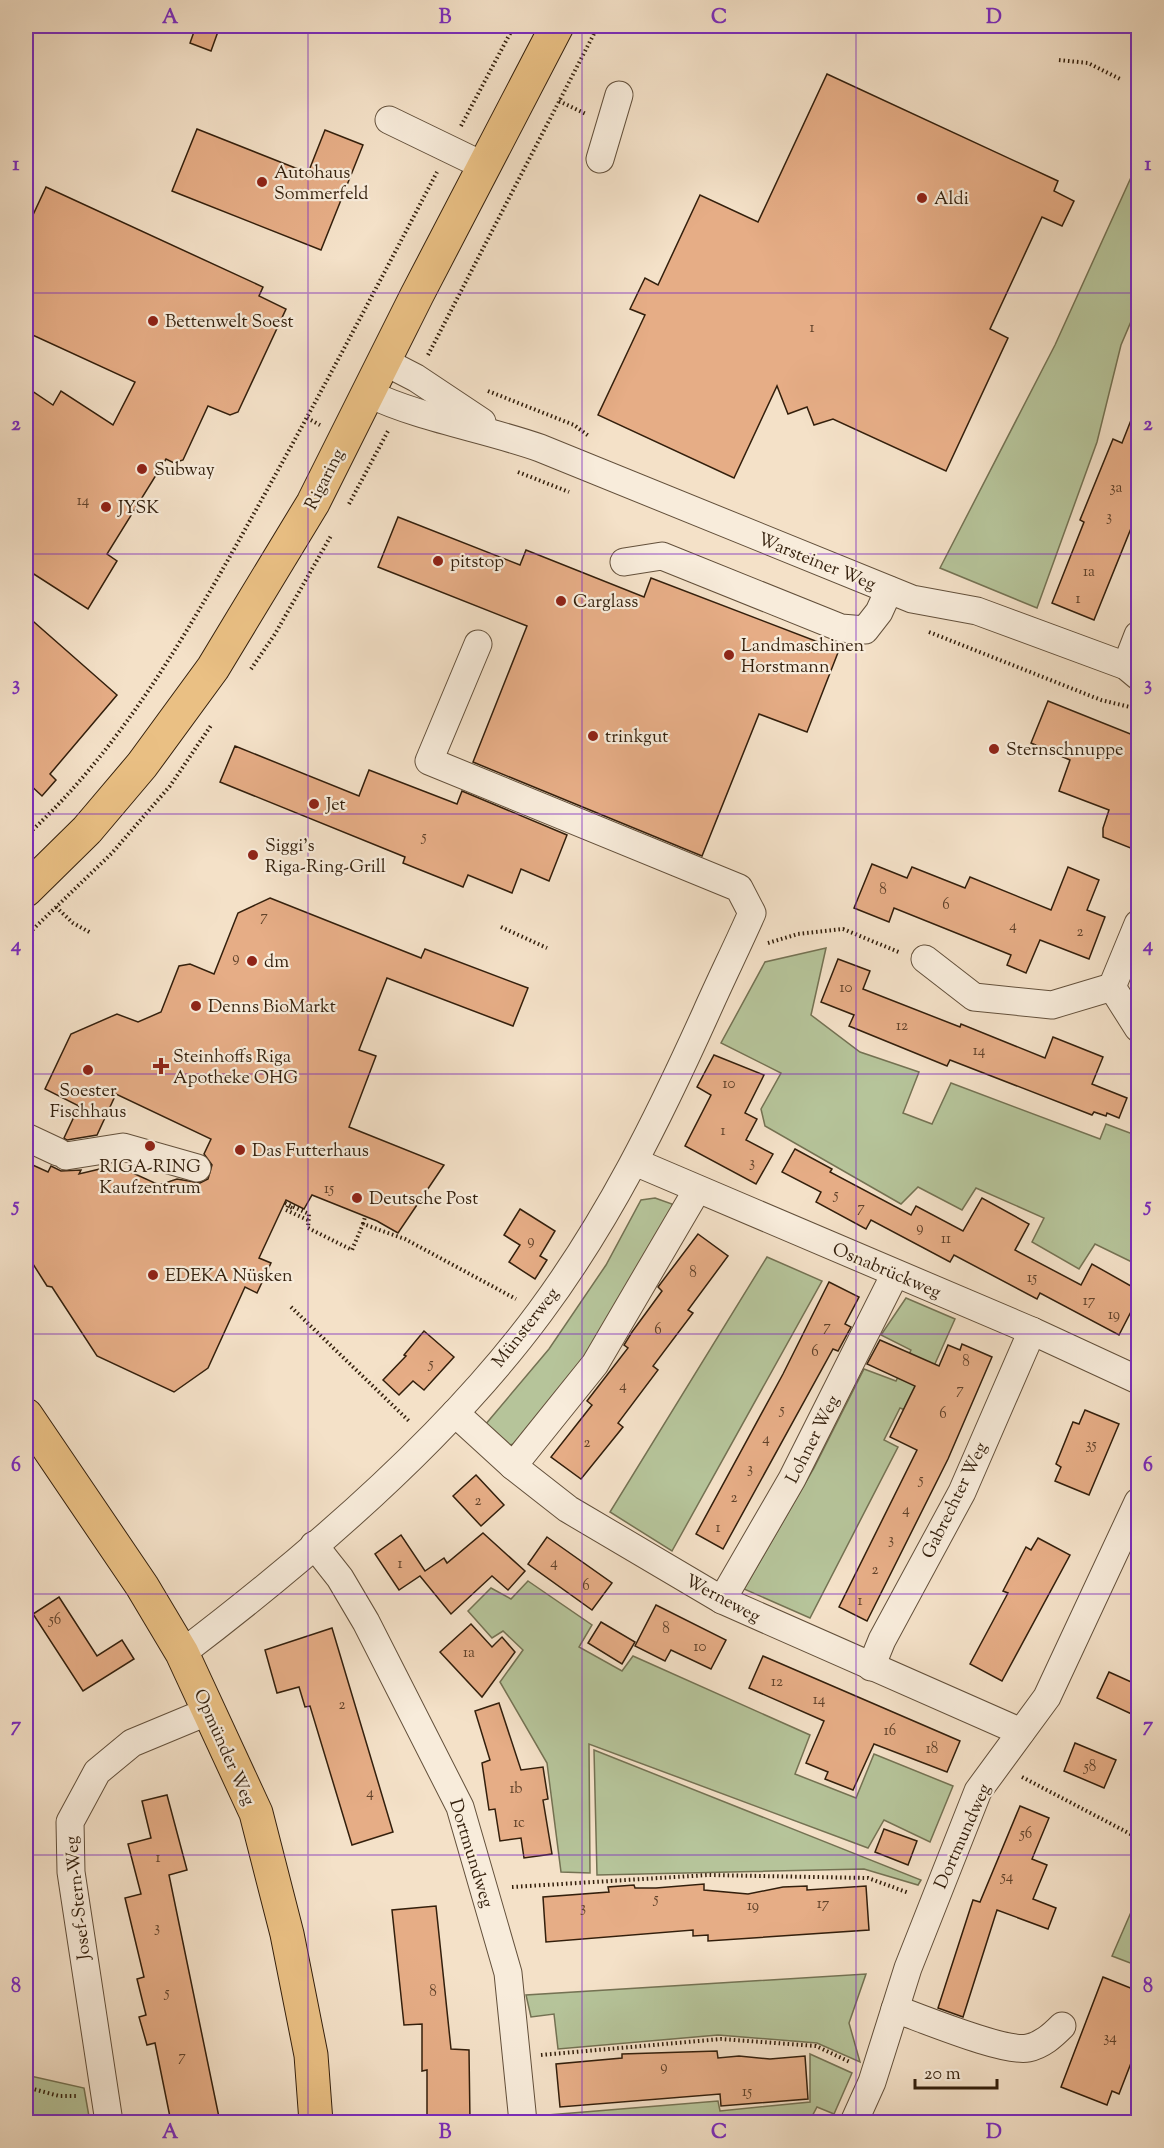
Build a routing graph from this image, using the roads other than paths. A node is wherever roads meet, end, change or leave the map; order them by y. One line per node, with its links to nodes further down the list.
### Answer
1 (550, 28): 5 (main road, Rigaring)
2 (619, 95): 4 (street)
3 (389, 120): 5 (street)
4 (600, 159)
5 (484, 166): 6 (main road, Rigaring)
6 (383, 361): 7 (main road, Rigaring); 8 (street, Warsteiner Weg)
7 (367, 393): 8 (street, Warsteiner Weg); 14 (main road, Rigaring)
8 (498, 433): 10 (street, Warsteiner Weg)
9 (624, 562): 10 (street)
10 (889, 590): 13 (street, Warsteiner Weg)
11 (1138, 636): 13 (street)
12 (478, 644): 20 (street, Münsterweg)
13 (1132, 671)
14 (26, 890)
15 (1138, 924): 17 (street)
16 (925, 959): 17 (street)
17 (1112, 987): 18 (street)
18 (1138, 1028)
19 (26, 1137): 21 (street)
20 (635, 1162): 22 (street, Osnabrückweg); 26 (street, Münsterweg)
21 (197, 1168)
22 (697, 1190): 23 (street, Osnabrückweg); 28 (street)
23 (895, 1274): 24 (street, Osnabrückweg); 31 (street, Lohner Weg)
24 (1032, 1331): 25 (street, Osnabrückweg); 33 (street, Gabrechter Weg)
25 (1138, 1380)
26 (455, 1413): 28 (street, Werneweg); 30 (street, Münsterweg)
27 (26, 1415): 32 (main road, Opmünder Weg)
28 (513, 1466): 31 (street, Werneweg)
29 (1138, 1502): 35 (street, Dortmundweg)
30 (315, 1545): 32 (street, Münsterweg); 40 (street, Dortmundweg)
31 (722, 1600): 33 (street, Werneweg)
32 (182, 1653): 34 (main road, Opmünder Weg)
33 (871, 1667): 35 (street, Werneweg)
34 (209, 1711): 38 (street, Josef-Stern-Weg); 39 (main road, Opmünder Weg)
35 (1021, 1732): 36 (street, Dortmundweg)
36 (895, 2009): 37 (street); 41 (street, Dortmundweg)
37 (1062, 2026)
38 (109, 2122)
39 (316, 2122)
40 (523, 2122)
41 (854, 2122)

